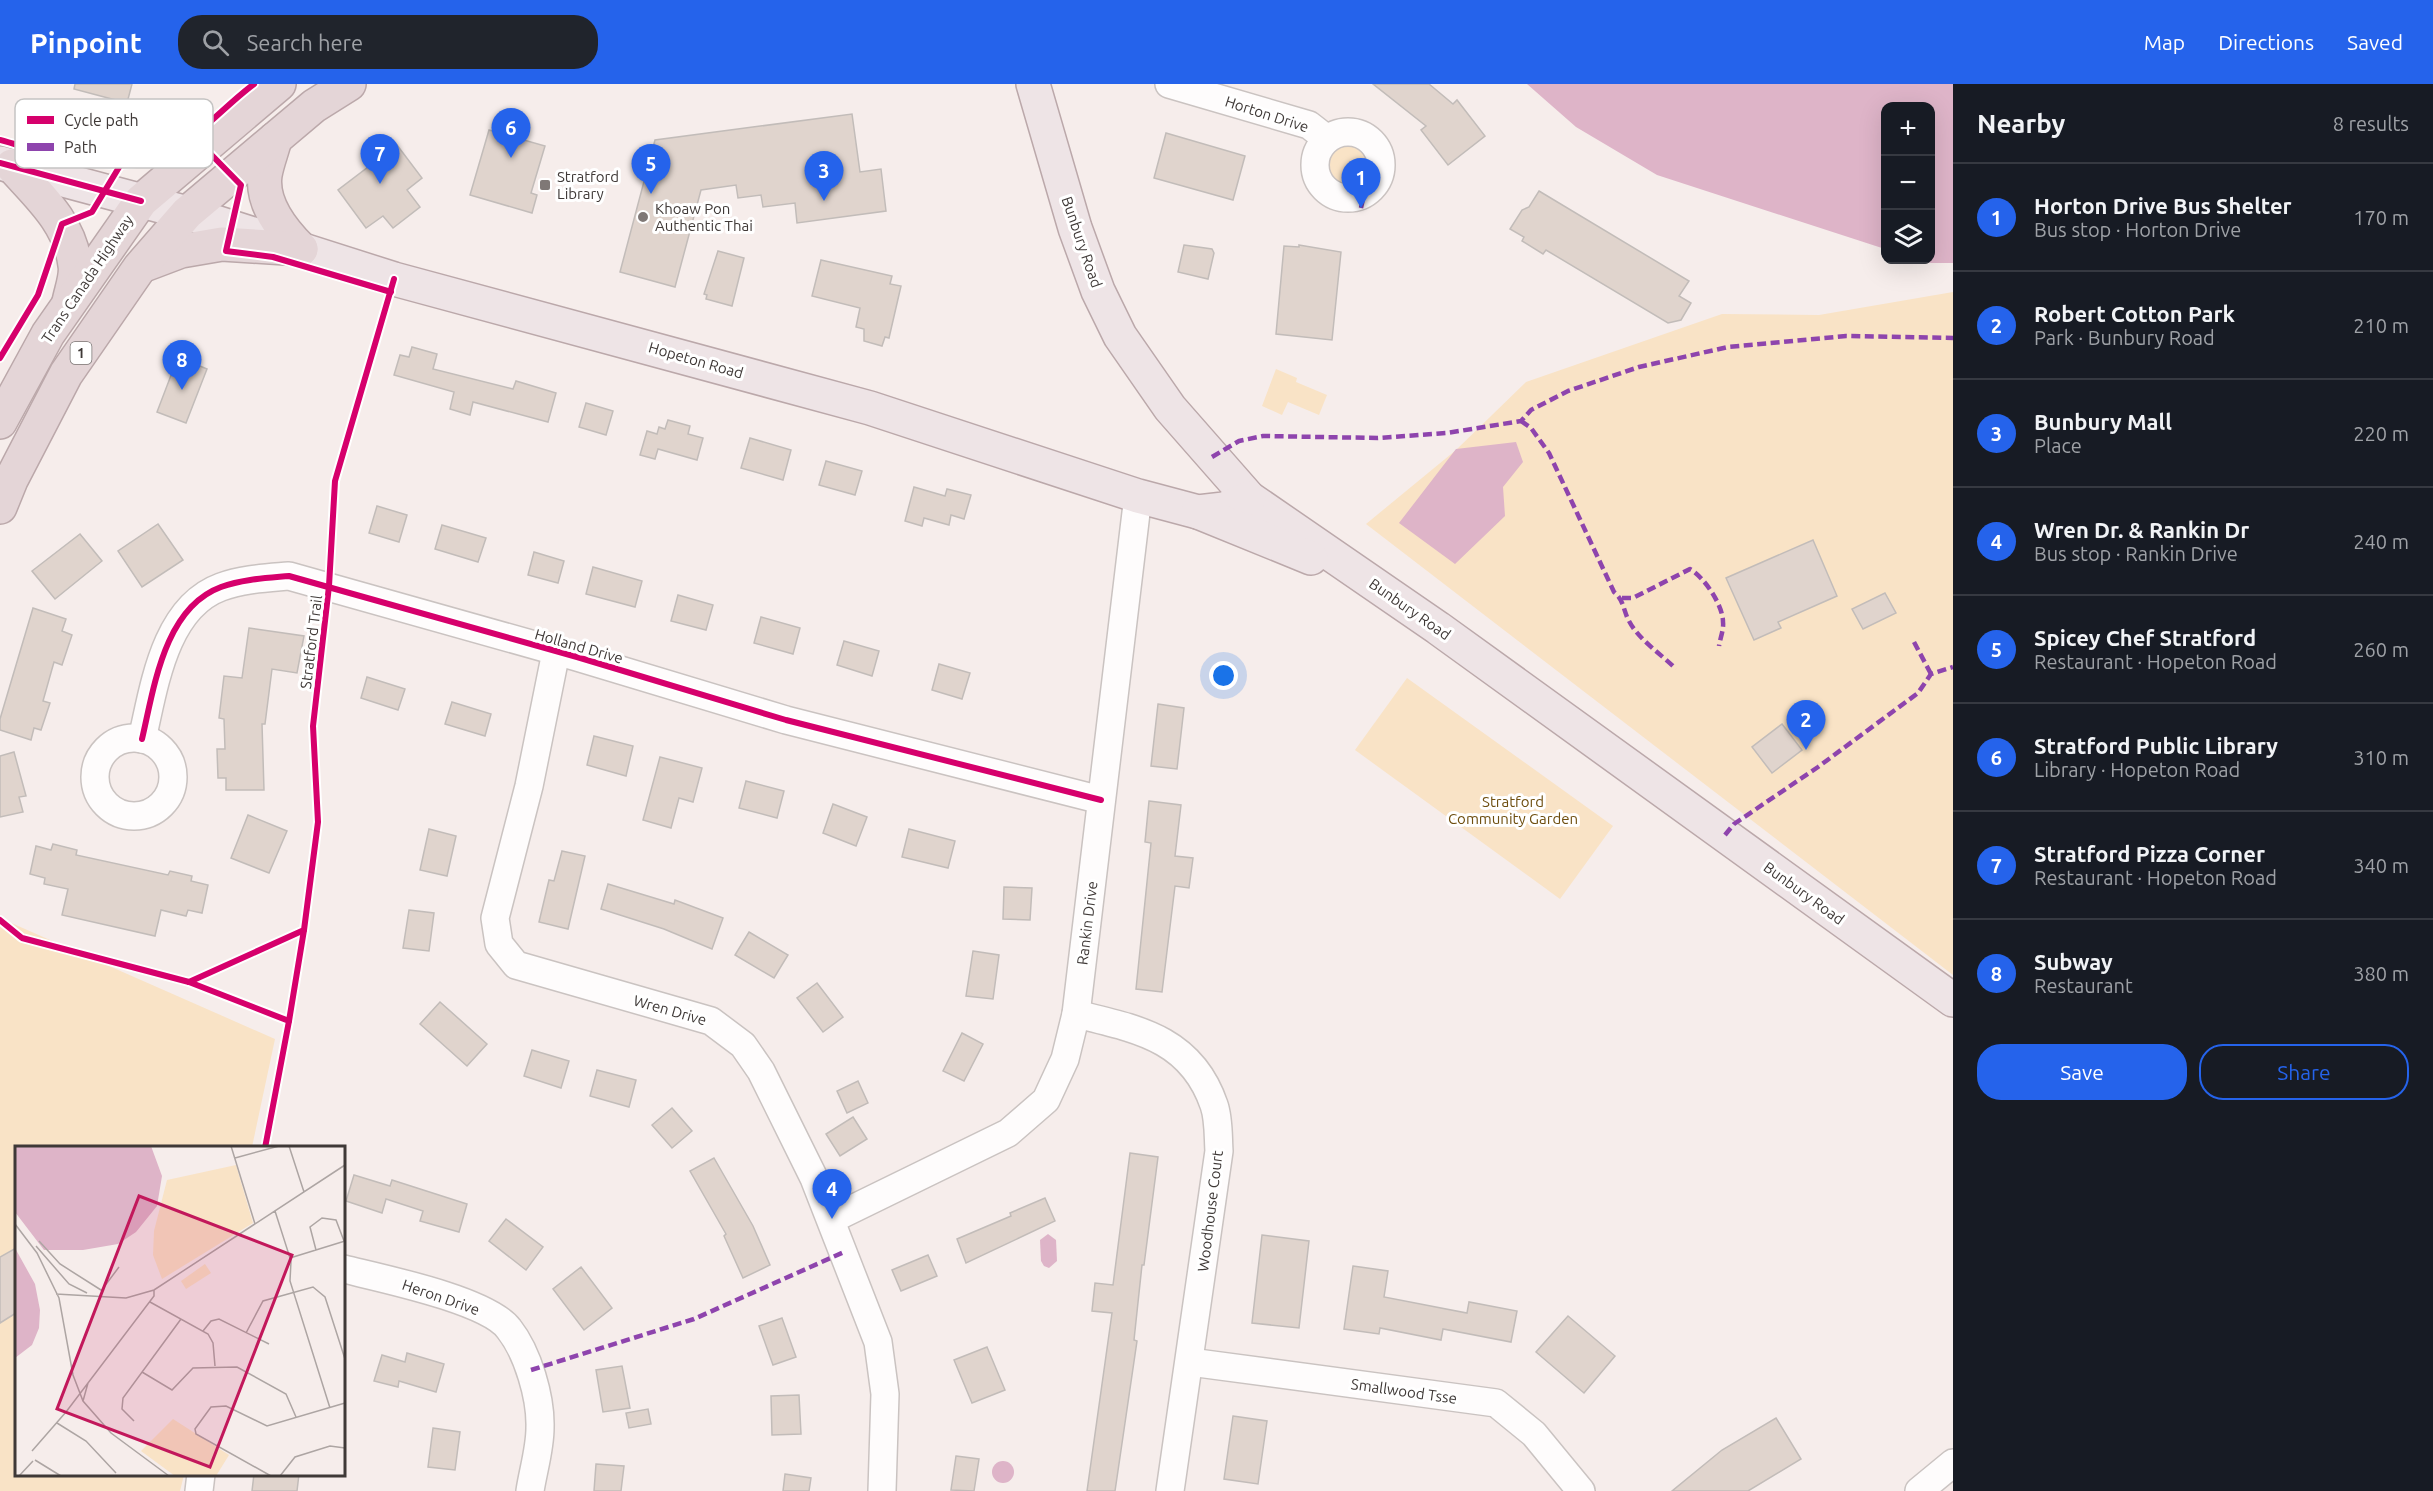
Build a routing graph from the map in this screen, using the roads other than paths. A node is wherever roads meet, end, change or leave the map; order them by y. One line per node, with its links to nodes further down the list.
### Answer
1 (279, 84): 7 (highway, Trans Canada Highway)
2 (349, 84): 5 (highway, 1)
3 (1033, 84): 18 (main road, Bunbury Road)
4 (1169, 84): 6 (street, Horton Drive)
5 (275, 139): 12 (highway, 1); 13 (highway)
6 (1327, 139)
7 (213, 140)
8 (6, 165): 15 (highway)
9 (17, 168): 11 (main road, Hopeton Road)
10 (180, 168): 11 (highway, Trans Canada Highway)
11 (141, 201): 12 (main road, Hopeton Road); 15 (highway, Trans Canada Highway)
12 (187, 213): 13 (main road, Hopeton Road); 14 (highway, 1)
13 (301, 249): 14 (highway); 17 (main road, Hopeton Road)
14 (140, 267): 19 (highway, 1)
15 (69, 304): 16 (highway, Trans Canada Highway)
16 (0, 422)
17 (1138, 496): 20 (main road, Hopeton Road); 24 (street, Rankin Drive)
18 (1249, 498): 20 (main road, Hopeton Road); 21 (main road, Bunbury Road)
19 (0, 507)
20 (1198, 512): 21 (main road)
21 (1380, 588): 25 (main road, Bunbury Road)
22 (556, 652): 23 (street, Holland Drive); 24 (street, Holland Drive); 27 (street, Wren Drive)
23 (142, 739)
24 (1101, 800): 26 (street, Rankin Drive)
25 (1953, 1000)
26 (1076, 1014): 27 (street, Rankin Drive); 29 (street, Woodhouse Court)
27 (832, 1219): 35 (street, Wren Drive)
28 (345, 1269): 34 (street, Heron Drive)
29 (1190, 1362): 36 (street, Woodhouse Court); 37 (street, Smallwood Tsse)
30 (1953, 1463): 32 (street)
31 (201, 1476): 33 (street)
32 (1921, 1490)
33 (199, 1491)
34 (530, 1491)
35 (882, 1491)
36 (1170, 1491)
37 (1581, 1491)

